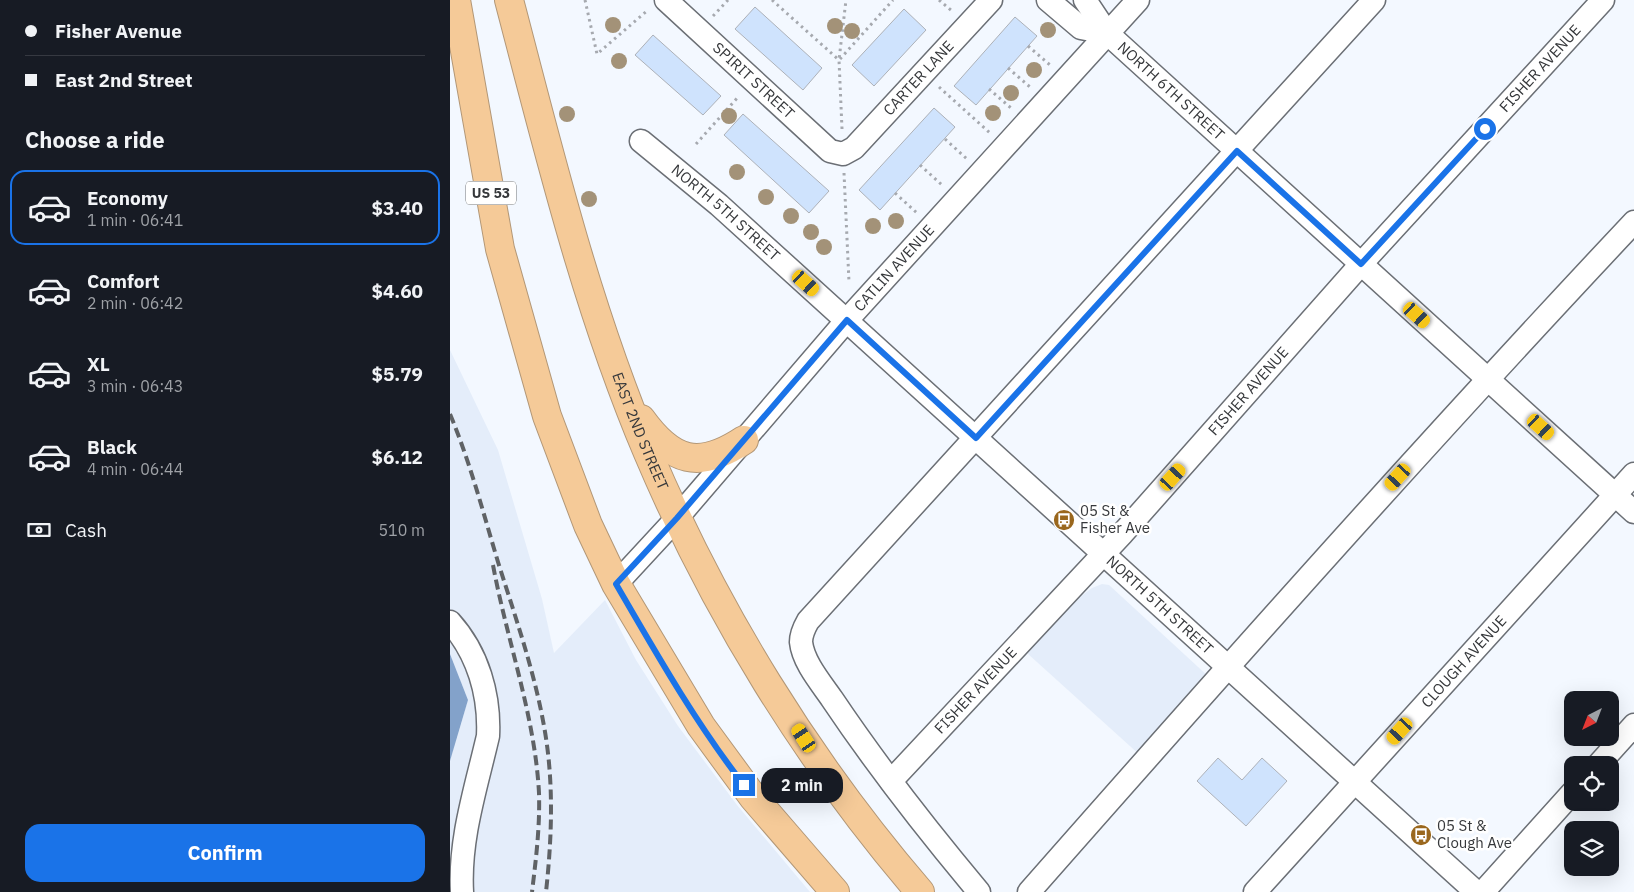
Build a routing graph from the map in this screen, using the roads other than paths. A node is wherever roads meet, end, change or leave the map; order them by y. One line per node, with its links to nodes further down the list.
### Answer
1 (456, 0): 12 (highway, US 53)
2 (509, 0): 20 (highway, EAST 2ND STREET)
3 (990, 0): 15 (street, CARTER LANE)
4 (1048, 0): 10 (street, NORTH 6TH STREET)
5 (1085, 0): 10 (street, NORTH 6TH STREET)
6 (1138, 0): 10 (street, CATLIN AVENUE)
7 (1374, 0): 14 (street)
8 (1602, 0): 17 (street, FISHER AVENUE)
9 (660, 2): 15 (street, SPIRIT STREET)
10 (1107, 33): 14 (street, NORTH 6TH STREET); 18 (street, CATLIN AVENUE)
11 (450, 44): 12 (highway)
12 (471, 78): 28 (highway, US 53)
13 (641, 141): 18 (street, NORTH 5TH STREET)
14 (1237, 151): 17 (street, NORTH 6TH STREET); 21 (street)
15 (843, 154)
16 (1634, 222): 19 (street)
17 (1361, 264): 19 (street, NORTH 6TH STREET); 27 (street, FISHER AVENUE)
18 (847, 320): 21 (street, NORTH 5TH STREET); 22 (street, CATLIN AVENUE)
19 (1487, 378): 24 (street, NORTH 6TH STREET); 30 (street)
20 (627, 397): 22 (highway); 26 (highway, EAST 2ND STREET)
21 (976, 438): 27 (street, NORTH 5TH STREET); 33 (street)
22 (744, 440): 26 (street, CATLIN AVENUE)
23 (1634, 474): 24 (street, CLOUGH AVENUE)
24 (1615, 495): 25 (street, NORTH 6TH STREET); 34 (street, CLOUGH AVENUE)
25 (1634, 512)
26 (677, 518): 28 (street, CATLIN AVENUE); 38 (highway, EAST 2ND STREET)
27 (1104, 554): 30 (street, NORTH 5TH STREET); 33 (street, FISHER AVENUE)
28 (616, 584): 37 (highway, US 53)
29 (450, 622): 36 (street)
30 (1227, 666): 34 (street, NORTH 5TH STREET); 40 (street)
31 (1634, 725): 32 (street)
32 (1606, 756)
33 (891, 781): 39 (street)
34 (1354, 781): 41 (street, CLOUGH AVENUE); 42 (street, NORTH 5TH STREET)
35 (1564, 802): 43 (street)
36 (462, 892)
37 (835, 892)
38 (920, 892)
39 (979, 892)
40 (1029, 892)
41 (1254, 892)
42 (1476, 892)
43 (1483, 892)

